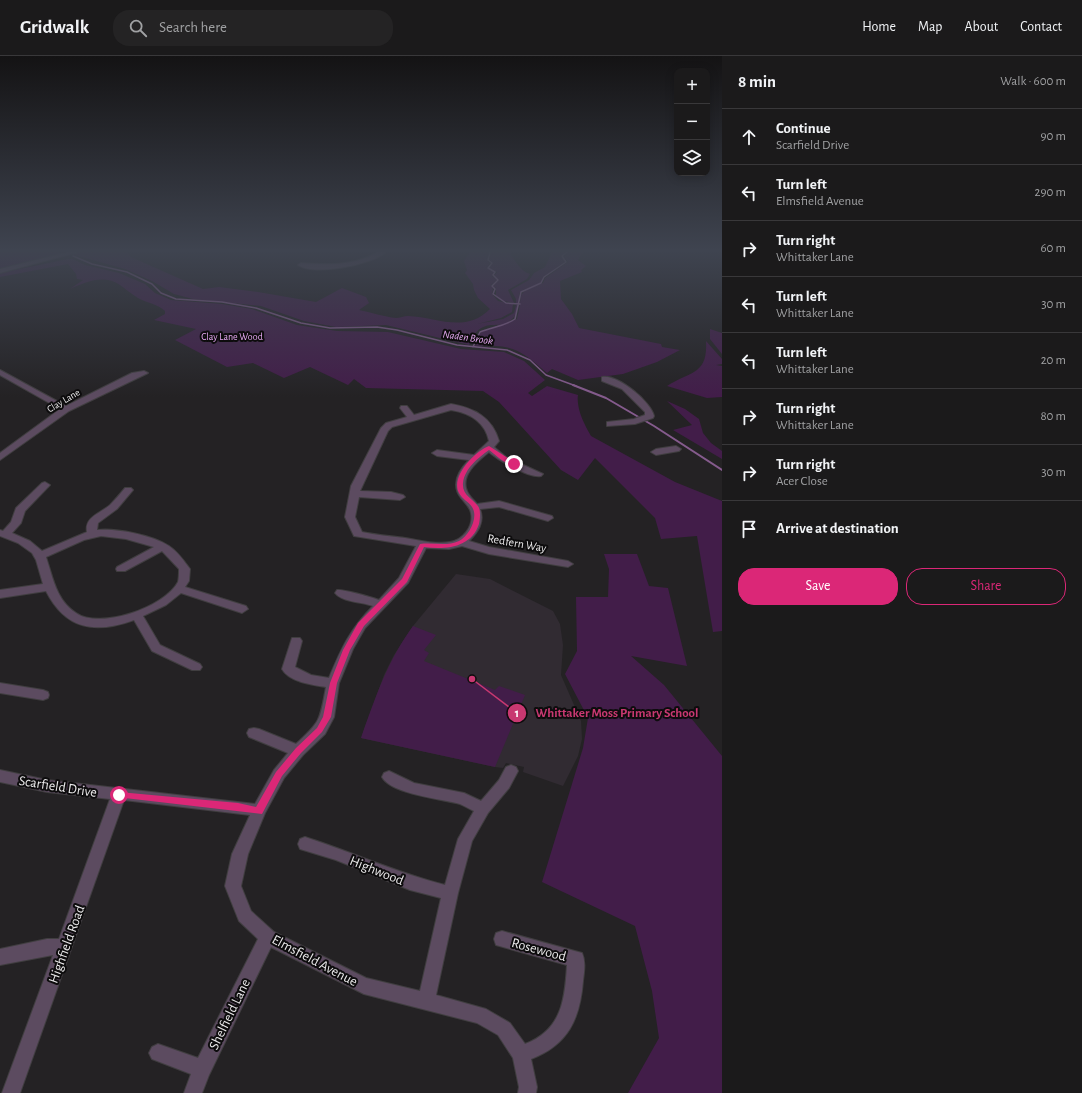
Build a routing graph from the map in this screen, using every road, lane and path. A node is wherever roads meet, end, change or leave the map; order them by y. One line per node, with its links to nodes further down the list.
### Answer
1 (0, 372): 5 (street)
2 (144, 373): 5 (street, Clay Lane)
3 (605, 379): 7 (street)
4 (404, 408): 6 (street)
5 (66, 409): 12 (street, Clay Lane)
6 (412, 418): 8 (street); 17 (street)
7 (610, 424)
8 (489, 448): 13 (street); 14 (street)
9 (676, 449): 10 (street)
10 (656, 452)
11 (437, 453): 13 (street)
12 (0, 457)
13 (474, 458): 19 (street)
14 (538, 474)
15 (45, 486): 21 (street)
16 (128, 490): 22 (street)
17 (356, 494): 18 (street); 24 (street)
18 (400, 497)
19 (476, 507): 20 (street); 23 (street)
20 (548, 518)
21 (3, 533): 26 (street)
22 (92, 534): 25 (street); 26 (street)
23 (463, 542): 24 (street); 27 (street, Redfern Way)
24 (422, 545): 33 (street, Elmsfield Avenue)
25 (162, 547): 28 (street); 30 (street)
26 (40, 556): 29 (street)
27 (568, 564)
28 (122, 569)
29 (50, 586): 32 (street); 35 (street)
30 (180, 589): 34 (street); 35 (street)
31 (341, 593): 33 (street)
32 (0, 594)
33 (381, 605): 38 (street, Elmsfield Avenue)
34 (242, 610)
35 (137, 616): 37 (street)
36 (296, 641): 38 (street)
37 (196, 667)
38 (333, 683): 42 (street, Elmsfield Avenue)
39 (0, 688): 40 (street)
40 (43, 695)
41 (254, 733): 42 (street)
42 (298, 751): 48 (street, Elmsfield Avenue)
43 (510, 771): 47 (street)
44 (0, 776): 46 (street, Scarfield Drive)
45 (389, 777): 47 (street)
46 (119, 795): 48 (street, Scarfield Drive); 53 (street, Highfield Road)
47 (483, 808): 50 (street)
48 (258, 811): 51 (street, Elmsfield Avenue)
49 (305, 844): 50 (street, Highwood)
50 (450, 893): 55 (street)
51 (268, 937): 55 (street, Elmsfield Avenue); 58 (street, Shelfield Lane)
52 (502, 939): 57 (street, Rosewood)
53 (65, 947): 54 (street); 59 (street, Highfield Road)
54 (0, 956)
55 (426, 1002): 57 (street, Elmsfield Avenue)
56 (158, 1053): 58 (street)
57 (521, 1054): 61 (street, Elmsfield Avenue)
58 (202, 1069): 60 (street, Shelfield Lane)
59 (11, 1093)
60 (193, 1093)
61 (528, 1093)

